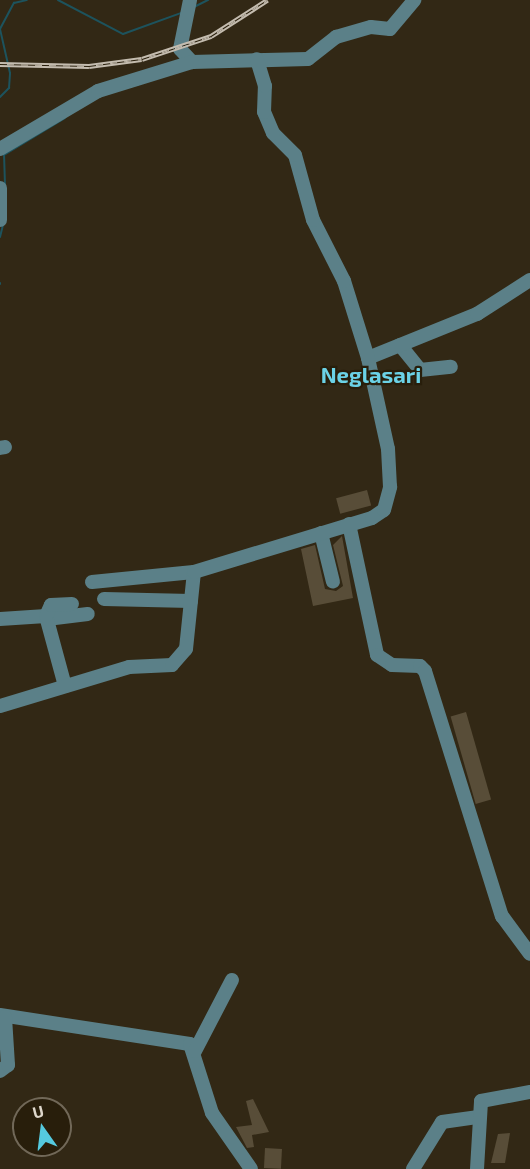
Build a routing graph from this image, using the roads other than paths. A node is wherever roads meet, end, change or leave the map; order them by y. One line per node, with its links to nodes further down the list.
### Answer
1 (414, 0): 3 (street)
2 (188, 8): 4 (street)
3 (257, 59): 4 (street); 10 (street)
4 (192, 62): 5 (street)
5 (0, 149)
6 (0, 188): 7 (street)
7 (0, 220)
8 (530, 280): 9 (street)
9 (400, 345): 10 (street); 11 (street)
10 (368, 358): 12 (street)
11 (451, 367)
12 (349, 524): 13 (street); 25 (street)
13 (321, 532): 14 (street); 16 (street)
14 (194, 572): 15 (street); 18 (street)
15 (92, 582)
16 (333, 582)
17 (104, 599): 18 (street)
18 (191, 601): 23 (street)
19 (72, 604): 21 (street)
20 (88, 614): 21 (street)
21 (46, 617): 22 (street); 23 (street)
22 (0, 619)
23 (65, 686): 24 (street)
24 (0, 706)
25 (530, 954)
26 (232, 980): 28 (street)
27 (3, 1016): 28 (street); 29 (street)
28 (195, 1051): 32 (street)
29 (0, 1071)
30 (530, 1092): 31 (street)
31 (479, 1117): 33 (street); 34 (street)
32 (250, 1169)
33 (413, 1169)
34 (477, 1169)

